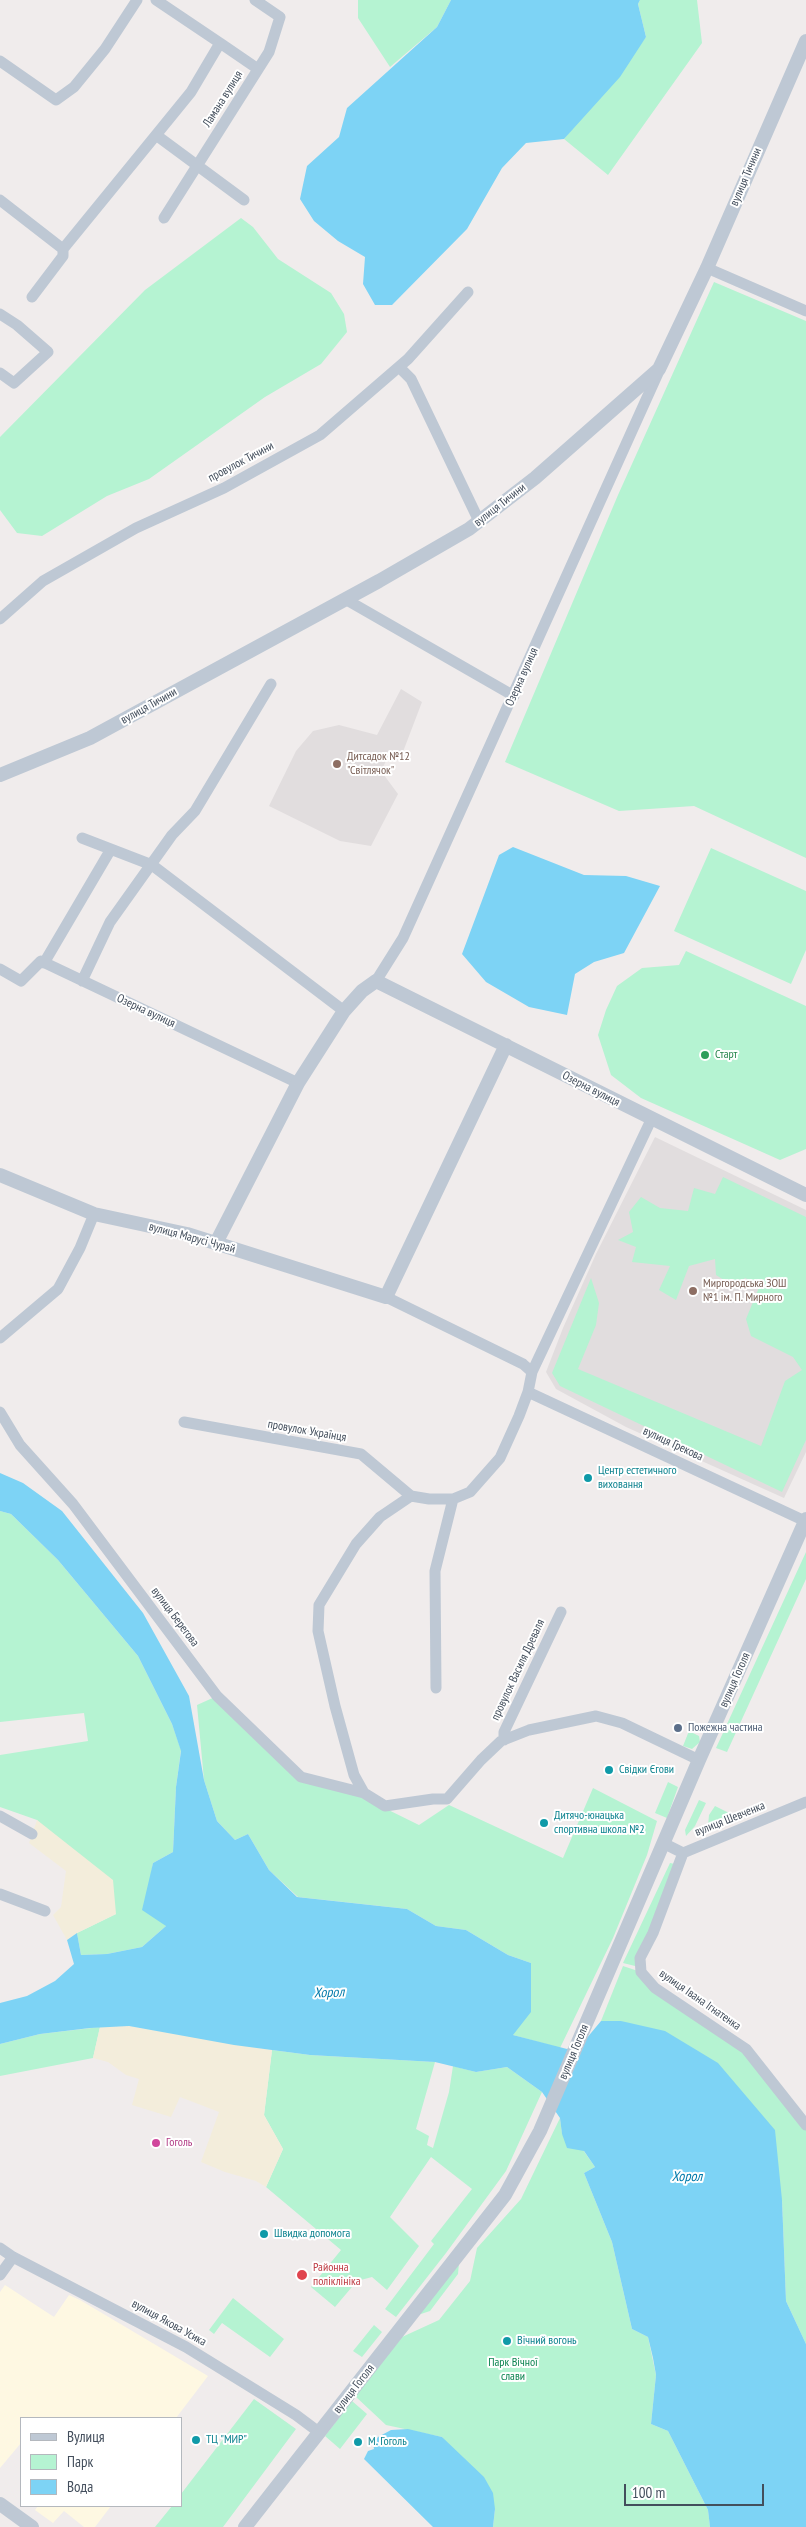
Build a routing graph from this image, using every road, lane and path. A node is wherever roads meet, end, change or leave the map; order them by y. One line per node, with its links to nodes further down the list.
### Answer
1 (137, 0): 6 (street)
2 (156, 0): 5 (street)
3 (255, 0): 7 (street, Ламана вулиця)
4 (806, 41): 14 (street, вулиця Тичини)
5 (220, 43): 7 (street); 8 (street)
6 (0, 61)
7 (258, 69): 9 (street, Ламана вулиця)
8 (156, 135): 9 (street); 13 (street)
9 (197, 166): 11 (street); 12 (street, Ламана вулиця)
10 (0, 200): 13 (street)
11 (244, 200)
12 (164, 218)
13 (63, 248): 16 (street)
14 (707, 268): 17 (street); 20 (street, вулиця Тичини)
15 (468, 292): 19 (street, провулок Тичини)
16 (32, 297)
17 (806, 311)
18 (0, 314): 21 (street)
19 (399, 367): 22 (street); 24 (street, провулок Тичини)
20 (659, 369): 22 (street, вулиця Тичини); 26 (street, Озерна вулиця)
21 (0, 373)
22 (479, 521): 23 (street, вулиця Тичини)
23 (345, 600): 26 (street); 27 (street, вулиця Тичини)
24 (0, 619)
25 (271, 684): 30 (street)
26 (514, 696): 34 (street, Озерна вулиця)
27 (0, 775)
28 (82, 838): 29 (street)
29 (111, 849): 30 (street); 31 (street)
30 (152, 865): 33 (street); 35 (street)
31 (44, 963): 32 (street); 33 (street, Озерна вулиця)
32 (0, 969)
33 (82, 981): 37 (street, Озерна вулиця)
34 (376, 981): 35 (street, Озерна вулиця); 36 (street, Озерна вулиця)
35 (344, 1011): 37 (street, Озерна вулиця)
36 (506, 1045): 38 (street, Озерна вулиця); 43 (street)
37 (298, 1083): 42 (street, Озерна вулиця)
38 (651, 1120): 40 (street, Озерна вулиця); 45 (street)
39 (0, 1175): 41 (street, вулиця Марусі Чурай)
40 (806, 1195)
41 (94, 1214): 42 (street, вулиця Марусі Чурай); 44 (street)
42 (216, 1243): 43 (street, вулиця Марусі Чурай)
43 (386, 1297): 45 (street, вулиця Марусі Чурай)
44 (0, 1338)
45 (532, 1372): 46 (street)
46 (528, 1392): 50 (street); 51 (street, вулиця Грекова)
47 (0, 1412): 56 (street, вулиця Берегова)
48 (184, 1422): 49 (street, провулок Українця)
49 (411, 1496): 50 (street); 56 (street)
50 (453, 1499): 53 (street)
51 (806, 1520): 55 (street, вулиця Гоголя)
52 (561, 1612): 54 (street, провулок Василя Древаля)
53 (436, 1688)
54 (504, 1740): 55 (street, вулиця Берегова); 56 (street, вулиця Берегова)
55 (699, 1760): 60 (street, вулиця Гоголя)
56 (364, 1793)
57 (806, 1802): 61 (street, вулиця Шевченка)
58 (0, 1816): 59 (street)
59 (32, 1834)
60 (665, 1844): 61 (street); 68 (street, вулиця Гоголя)
61 (683, 1853): 64 (street, вулиця Івана Ігнатенка)
62 (0, 1894): 63 (street)
63 (45, 1911)
64 (806, 2125)
65 (0, 2248): 66 (street, вулиця Якова Усика)
66 (13, 2257): 67 (street); 68 (street, вулиця Якова Усика)
67 (0, 2275)
68 (320, 2433): 71 (street, вулиця Гоголя)
69 (0, 2504): 70 (street)
70 (32, 2527)
71 (245, 2527)

